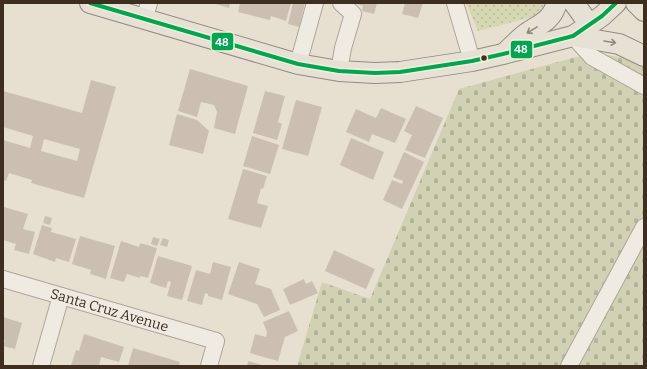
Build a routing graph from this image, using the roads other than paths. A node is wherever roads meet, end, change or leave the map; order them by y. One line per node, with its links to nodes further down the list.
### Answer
1 (90, 3): 9 (main road)
2 (315, 3): 16 (street)
3 (341, 3): 17 (street)
4 (455, 3): 15 (street)
5 (557, 3): 13 (main road, one-way to 13)
6 (574, 3): 11 (main road)
7 (616, 3): 11 (main road)
8 (636, 3): 10 (main road)
9 (146, 11): 16 (main road)
10 (644, 11)
11 (589, 24): 12 (main road)
12 (572, 36): 13 (main road); 14 (main road, one-way to 14); 18 (street)
13 (504, 54): 15 (main road)
14 (644, 56)
15 (472, 61): 17 (main road)
16 (298, 64): 17 (main road)
17 (339, 71)
18 (644, 86)
19 (644, 227): 24 (street)
20 (3, 279): 21 (street, Santa Cruz Avenue)
21 (61, 296): 22 (street); 23 (street, Santa Cruz Avenue)
22 (41, 366)
23 (209, 366)
24 (569, 366)

